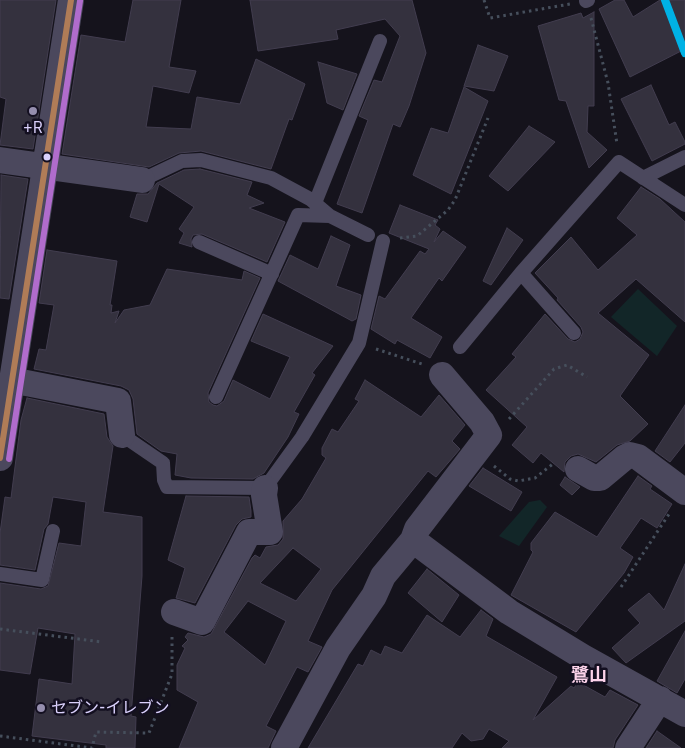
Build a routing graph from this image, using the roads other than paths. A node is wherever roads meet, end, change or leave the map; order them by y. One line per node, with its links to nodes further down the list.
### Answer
1 (71, 0): 5 (street)
2 (380, 41): 8 (lane)
3 (685, 157): 6 (lane)
4 (0, 160): 5 (street)
5 (45, 166): 7 (street); 19 (street)
6 (642, 178): 9 (lane); 14 (lane)
7 (142, 180): 8 (lane)
8 (315, 203): 10 (lane)
9 (685, 205)
10 (330, 216): 11 (lane); 15 (lane)
11 (368, 235)
12 (383, 241): 24 (lane)
13 (199, 242): 15 (lane)
14 (520, 273): 16 (lane); 17 (lane)
15 (272, 274): 20 (lane)
16 (574, 332)
17 (460, 347)
18 (435, 370): 27 (street)
19 (11, 380): 21 (street); 22 (street)
20 (216, 397)
21 (122, 435): 24 (lane)
22 (0, 458)
23 (578, 469): 25 (street)
24 (265, 488): 29 (street)
25 (684, 492)
26 (53, 532): 28 (lane)
27 (413, 540): 30 (street); 32 (street)
28 (0, 574)
29 (174, 612)
30 (660, 699): 31 (street); 33 (street)
31 (685, 714)
32 (284, 748)
33 (628, 748)

